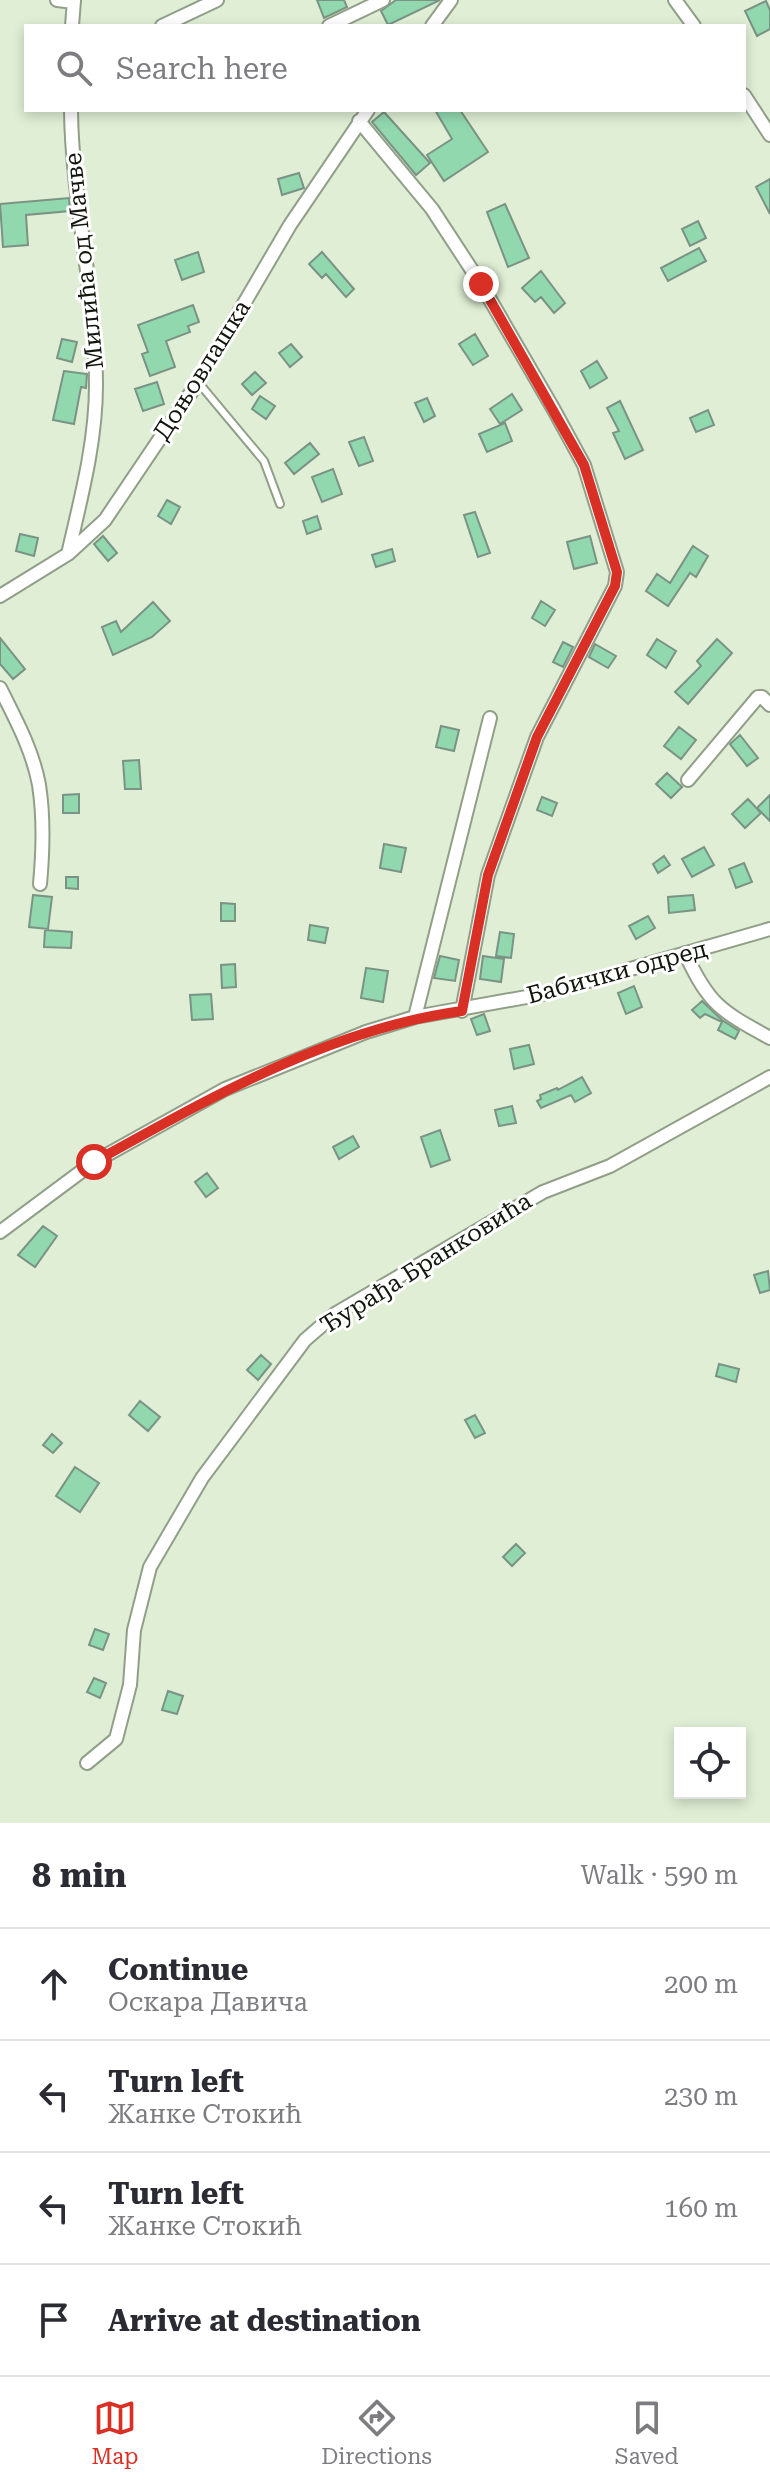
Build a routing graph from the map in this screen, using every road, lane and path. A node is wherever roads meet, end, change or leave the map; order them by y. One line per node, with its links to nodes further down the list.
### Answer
1 (57, 0): 6 (street)
2 (217, 0): 8 (street)
3 (383, 0): 9 (street)
4 (451, 0): 10 (street)
5 (675, 0): 11 (street)
6 (74, 1): 7 (street)
7 (72, 24)
8 (166, 24)
9 (333, 24)
10 (433, 24)
11 (693, 24)
12 (746, 98): 15 (street)
13 (71, 112): 18 (street, Милића од Мачве)
14 (364, 115): 16 (street, Доњовлашка); 27 (street)
15 (770, 135)
16 (198, 382): 17 (lane); 18 (street, Доњовлашка)
17 (280, 504)
18 (68, 554): 19 (street, Доњовлашка)
19 (0, 596)
20 (0, 688): 24 (street)
21 (770, 705): 23 (street)
22 (490, 718): 28 (street)
23 (688, 780)
24 (40, 884)
25 (770, 929): 26 (street, Бабички одред)
26 (685, 953): 27 (street, Бабички одред); 29 (street)
27 (462, 1011): 28 (street, Бабички одред)
28 (415, 1017): 31 (street, Бабички одред)
29 (770, 1038)
30 (770, 1077): 32 (street, Ђурађа Бранковића)
31 (0, 1232)
32 (87, 1763)

